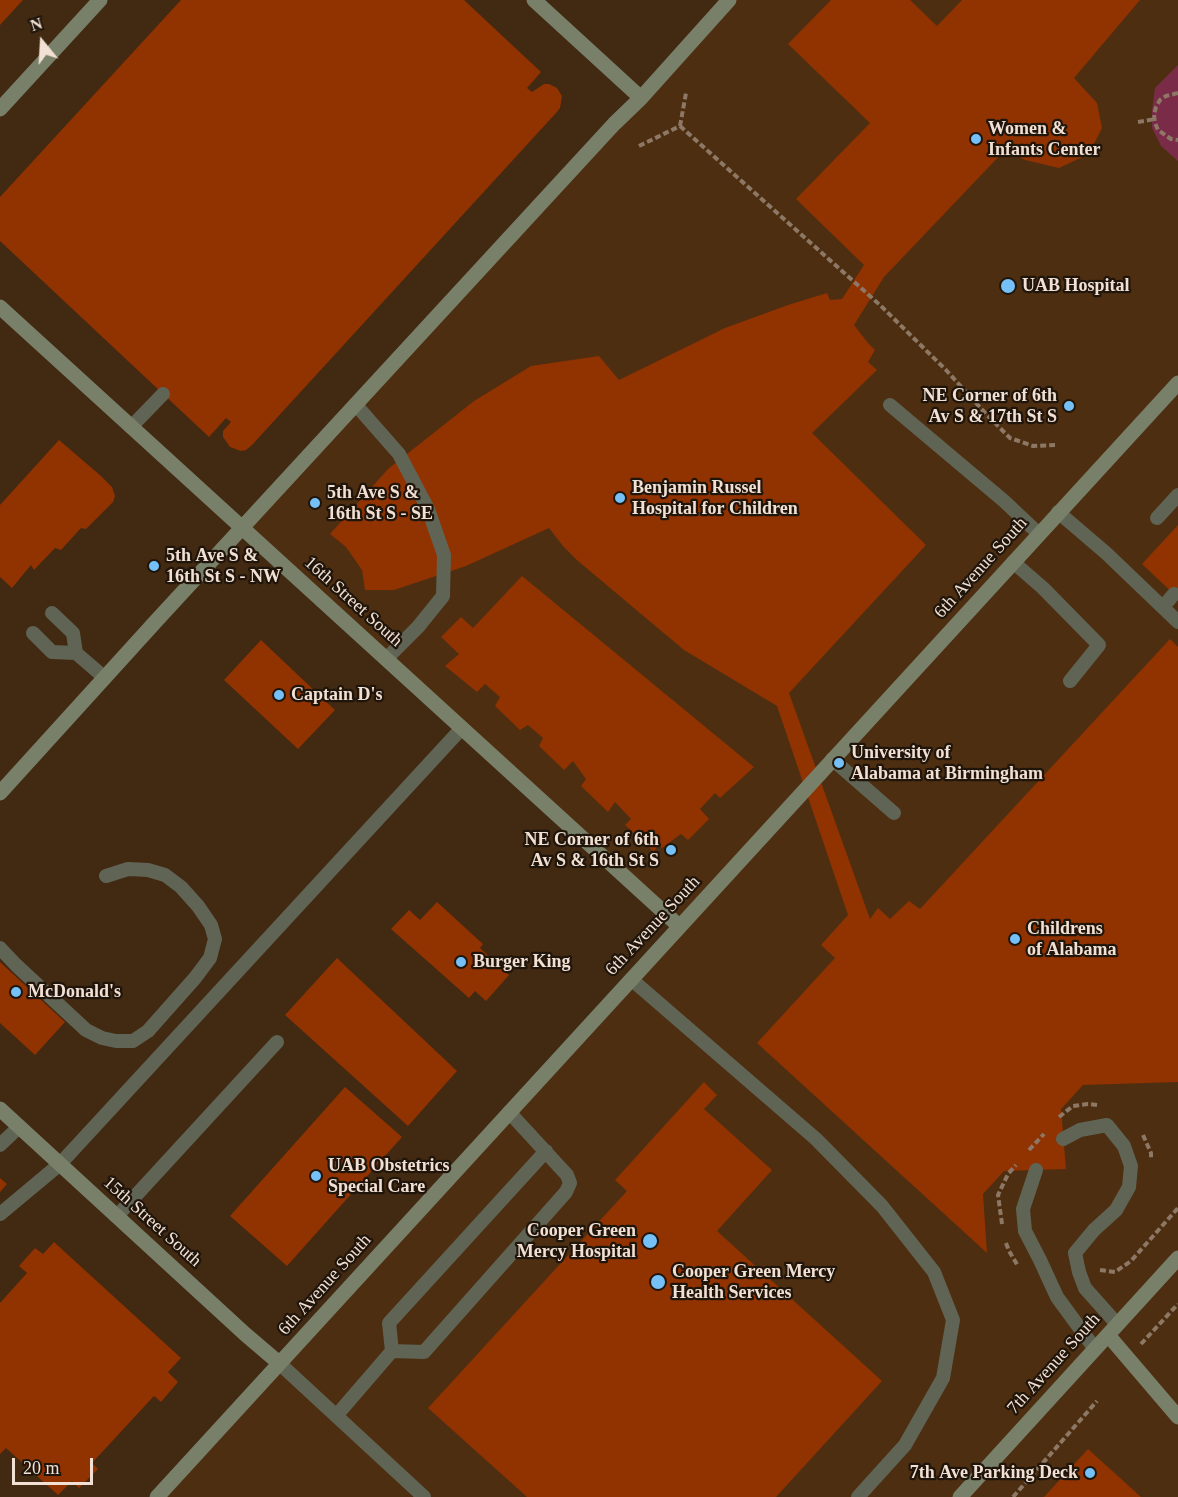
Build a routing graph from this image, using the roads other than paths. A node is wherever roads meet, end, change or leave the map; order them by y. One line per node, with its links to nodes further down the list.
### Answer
1 (100, 0): 5 (street)
2 (534, 0): 4 (street)
3 (729, 0): 4 (street)
4 (641, 98): 9 (street)
5 (0, 109)
6 (0, 307): 11 (street, 16th Street South)
7 (1178, 383): 13 (street, 6th Avenue South)
8 (163, 394): 11 (lane)
9 (356, 405): 15 (street); 24 (lane)
10 (890, 405): 16 (lane)
11 (131, 427): 15 (street, 16th Street South)
12 (1178, 495): 14 (lane)
13 (1058, 512): 16 (street, 6th Avenue South); 19 (lane)
14 (1157, 518)
15 (243, 528): 24 (street, 16th Street South); 25 (street)
16 (1039, 534): 17 (street, 6th Avenue South)
17 (1013, 562): 26 (lane); 28 (street, 6th Avenue South)
18 (1174, 594): 19 (lane)
19 (1162, 607): 21 (lane)
20 (52, 613): 23 (lane)
21 (1178, 622)
22 (33, 633): 23 (lane)
23 (76, 653): 25 (lane)
24 (386, 659): 27 (street, 16th Street South)
25 (105, 678): 29 (street)
26 (1070, 681)
27 (462, 728): 32 (street, 16th Street South); 42 (lane)
28 (832, 759): 30 (lane); 32 (street, 6th Avenue South)
29 (0, 793)
30 (894, 813)
31 (106, 876): 33 (lane)
32 (679, 926): 34 (street, 6th Avenue South)
33 (0, 948)
34 (631, 979): 37 (street, 6th Avenue South); 55 (lane)
35 (277, 1042): 45 (lane)
36 (0, 1109): 38 (street, 15th Street South)
37 (509, 1112): 41 (lane); 50 (street, 6th Avenue South)
38 (19, 1126): 40 (lane); 42 (street, 15th Street South)
39 (1063, 1139): 47 (lane)
40 (0, 1144)
41 (546, 1151): 49 (lane); 49 (lane)
42 (60, 1164): 44 (lane); 45 (street, 15th Street South)
43 (1036, 1170): 48 (lane)
44 (0, 1214)
45 (117, 1216): 50 (street, 15th Street South)
46 (1178, 1258): 47 (street, 7th Avenue South)
47 (1113, 1329): 48 (street, 7th Avenue South); 52 (street)
48 (1095, 1348): 56 (street, 7th Avenue South)
49 (392, 1351): 51 (lane)
50 (279, 1363): 51 (lane); 53 (street, 6th Avenue South)
51 (336, 1416): 54 (lane)
52 (1178, 1417)
53 (157, 1497)
54 (424, 1497)
55 (858, 1497)
56 (960, 1497)

